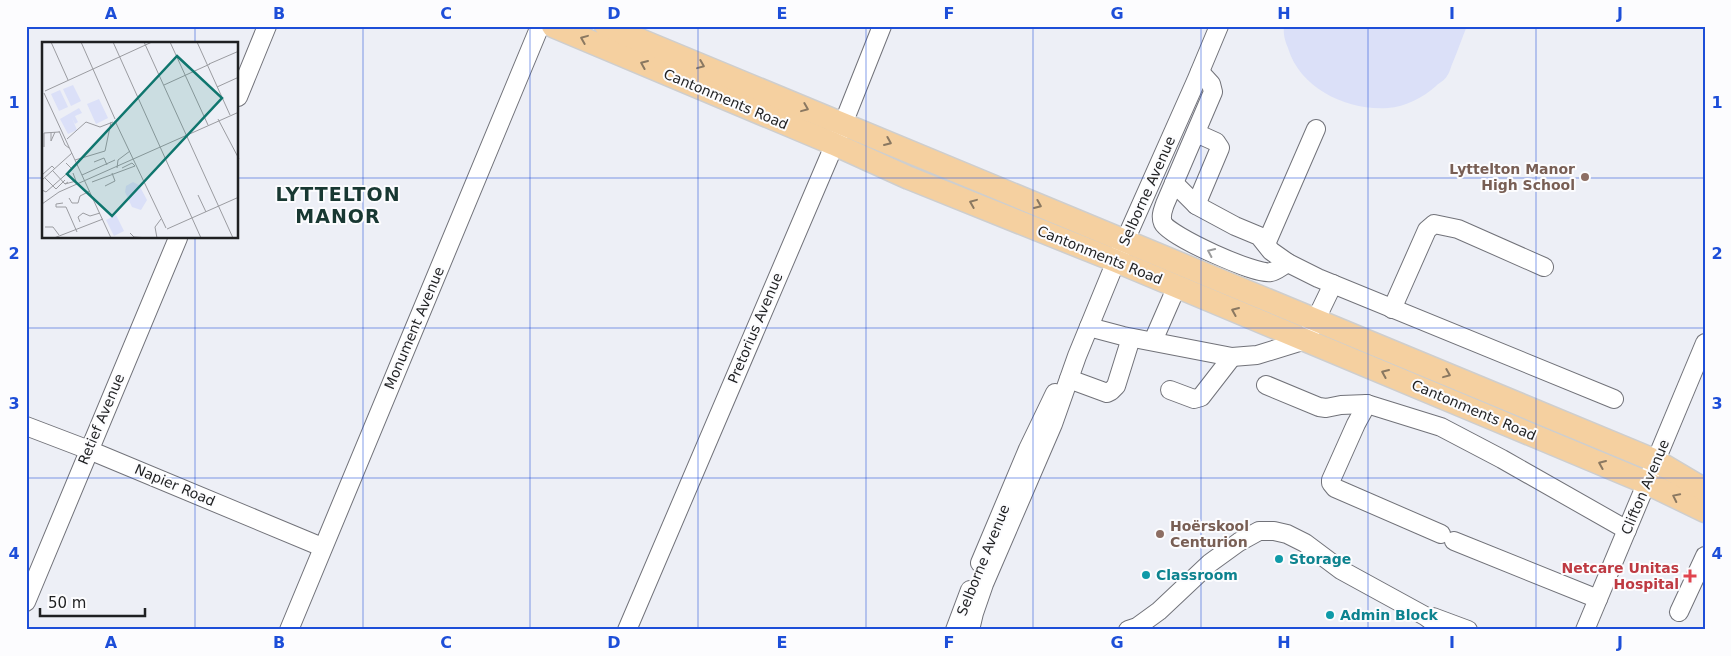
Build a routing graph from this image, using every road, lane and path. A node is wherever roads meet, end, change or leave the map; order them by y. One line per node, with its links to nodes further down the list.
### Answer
1 (267, 26): 8 (street)
2 (540, 26): 44 (street, Monument Avenue)
3 (553, 26): 12 (main road, Cantonments Road, one-way to 3)
4 (606, 26): 9 (main road, Cantonments Road, one-way to 9)
5 (882, 26): 9 (street, Pretorius Avenue)
6 (1219, 26): 7 (street, Selborne Avenue)
7 (1200, 72): 11 (street); 17 (street, Selborne Avenue)
8 (239, 95)
9 (843, 124): 12 (street, Pretorius Avenue); 17 (main road, Cantonments Road, one-way to 17)
10 (1316, 129): 16 (street)
11 (1196, 133): 13 (street); 14 (street)
12 (834, 144): 17 (main road, Cantonments Road, one-way to 12); 51 (street, Pretorius Avenue)
13 (1174, 183): 14 (street); 18 (street, one-way to 13)
14 (1196, 205): 16 (street)
15 (178, 239): 38 (street, Retief Avenue)
16 (1266, 244): 18 (street)
17 (1120, 251): 21 (main road, Cantonments Road); 23 (main road, Cantonments Road); 24 (street, Selborne Avenue)
18 (1288, 263): 20 (street)
19 (1544, 267): 22 (street)
20 (1333, 284): 22 (street); 23 (street)
21 (1176, 286): 26 (main road, Cantonments Road, one-way to 21); 27 (street)
22 (1392, 308): 35 (street)
23 (1315, 320): 26 (street); 39 (main road, Cantonments Road, one-way to 39)
24 (1089, 327): 25 (street); 29 (street, Selborne Avenue)
25 (1130, 338): 27 (street); 31 (street)
26 (1306, 340): 30 (street); 40 (main road, Cantonments Road, one-way to 26)
27 (1152, 341): 30 (street)
28 (1703, 350): 39 (street, Clifton Avenue)
29 (1077, 356): 31 (street, Selborne Avenue); 34 (street, Selborne Avenue)
30 (1232, 357): 33 (street)
31 (1069, 379): 34 (street, Selborne Avenue)
32 (1266, 385): 36 (street)
33 (1170, 390)
34 (1057, 399): 52 (street, Selborne Avenue); 53 (street, Selborne Avenue)
35 (1614, 399)
36 (1367, 404): 43 (street); 46 (street)
37 (26, 426): 38 (street, Napier Road)
38 (89, 450): 44 (street, Napier Road); 47 (street, Retief Avenue)
39 (1656, 461): 40 (street, Clifton Avenue); 41 (main road, Cantonments Road)
40 (1647, 483): 42 (main road, Cantonments Road, one-way to 40); 43 (street, Clifton Avenue)
41 (1705, 490)
42 (1705, 511)
43 (1627, 530): 46 (street, Clifton Avenue)
44 (322, 547): 50 (street, Monument Avenue)
45 (1705, 556): 48 (street)
46 (1598, 598): 57 (street, Clifton Avenue)
47 (26, 602)
48 (1679, 612)
49 (1425, 616): 54 (street); 55 (street); 56 (street)
50 (289, 630)
51 (627, 630)
52 (955, 630)
53 (970, 630)
54 (1128, 630)
55 (1444, 630)
56 (1468, 630)
57 (1585, 630)

